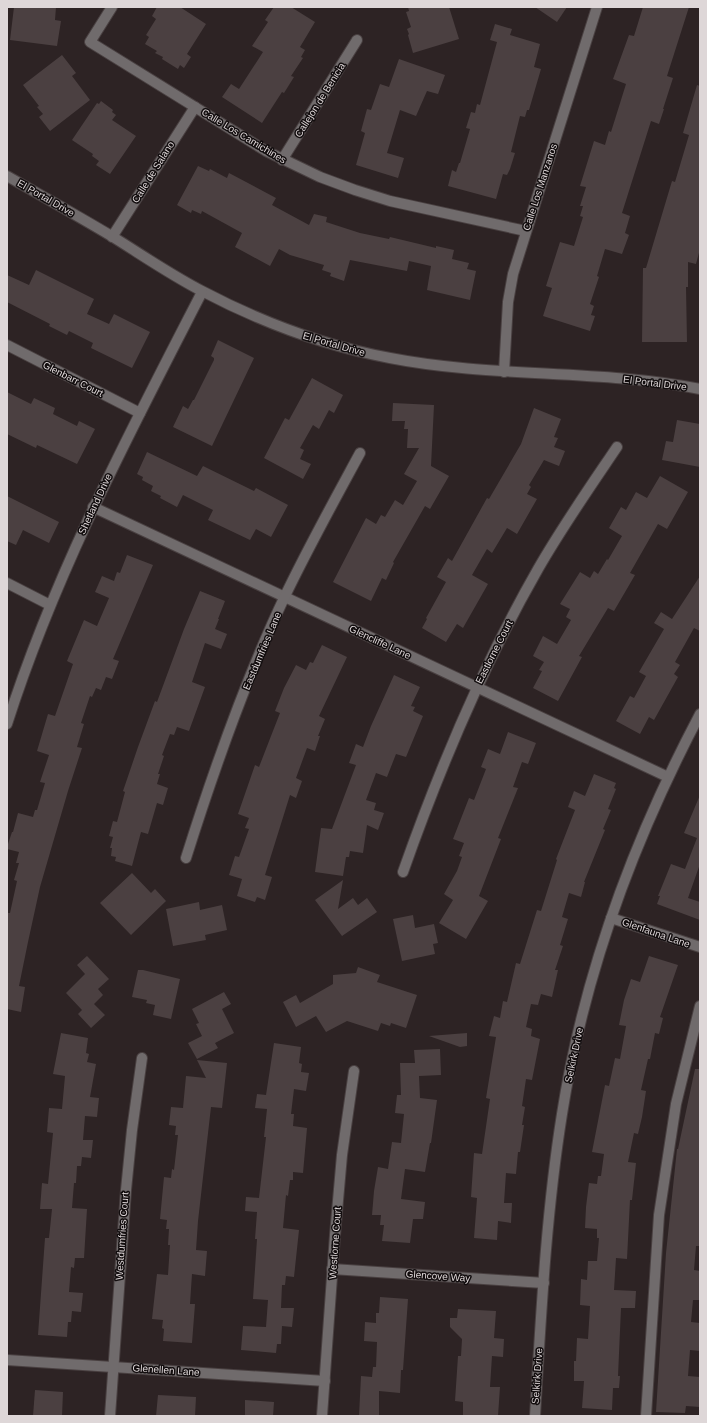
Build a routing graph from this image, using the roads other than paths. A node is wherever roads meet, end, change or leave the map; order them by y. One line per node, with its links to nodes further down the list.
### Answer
1 (112, 7): 4 (street, Calle Los Camichines)
2 (597, 7): 7 (street, Calle Los Manzanos)
3 (358, 40): 5 (street, Callejon de Benicia)
4 (195, 107): 5 (street, Calle Los Camichines); 8 (street, Calle de Salano)
5 (282, 160): 7 (street, Calle Los Camichines)
6 (7, 176): 8 (street, El Portal Drive)
7 (526, 231): 11 (street, Calle Los Manzanos)
8 (112, 237): 9 (street, El Portal Drive)
9 (202, 292): 11 (street, El Portal Drive); 13 (street, Shetland Drive)
10 (7, 345): 13 (street, Glenbarr Court)
11 (504, 372): 12 (street, El Portal Drive)
12 (700, 389)
13 (140, 413): 16 (street, Shetland Drive)
14 (617, 447): 20 (street, Eastlorne Court)
15 (360, 453): 18 (street, Eastdumfries Lane)
16 (93, 507): 18 (street, Glencliffe Lane); 19 (street, Shetland Drive)
17 (7, 583): 19 (street)
18 (285, 597): 20 (street, Glencliffe Lane); 24 (street, Eastdumfries Lane)
19 (50, 605): 22 (street, Shetland Drive)
20 (476, 687): 23 (street, Glencliffe Lane); 25 (street, Eastlorne Court)
21 (700, 714): 23 (street, Selkirk Drive)
22 (7, 724)
23 (668, 777): 26 (street, Selkirk Drive)
24 (186, 858)
25 (403, 872)
26 (612, 918): 27 (street, Glenfauna Lane); 32 (street, Selkirk Drive)
27 (700, 948)
28 (700, 1006): 39 (street)
29 (142, 1058): 34 (street, Westdumfries Court)
30 (354, 1071): 31 (street, Westlorne Court)
31 (332, 1269): 32 (street, Glencove Way); 35 (street, Westlorne Court)
32 (544, 1283): 38 (street, Selkirk Drive)
33 (7, 1360): 34 (street, Glenellen Lane)
34 (113, 1367): 35 (street, Glenellen Lane); 36 (street, Westdumfries Court)
35 (325, 1381): 37 (street, Westlorne Court)
36 (110, 1416)
37 (322, 1416)
38 (535, 1416)
39 (646, 1416)

